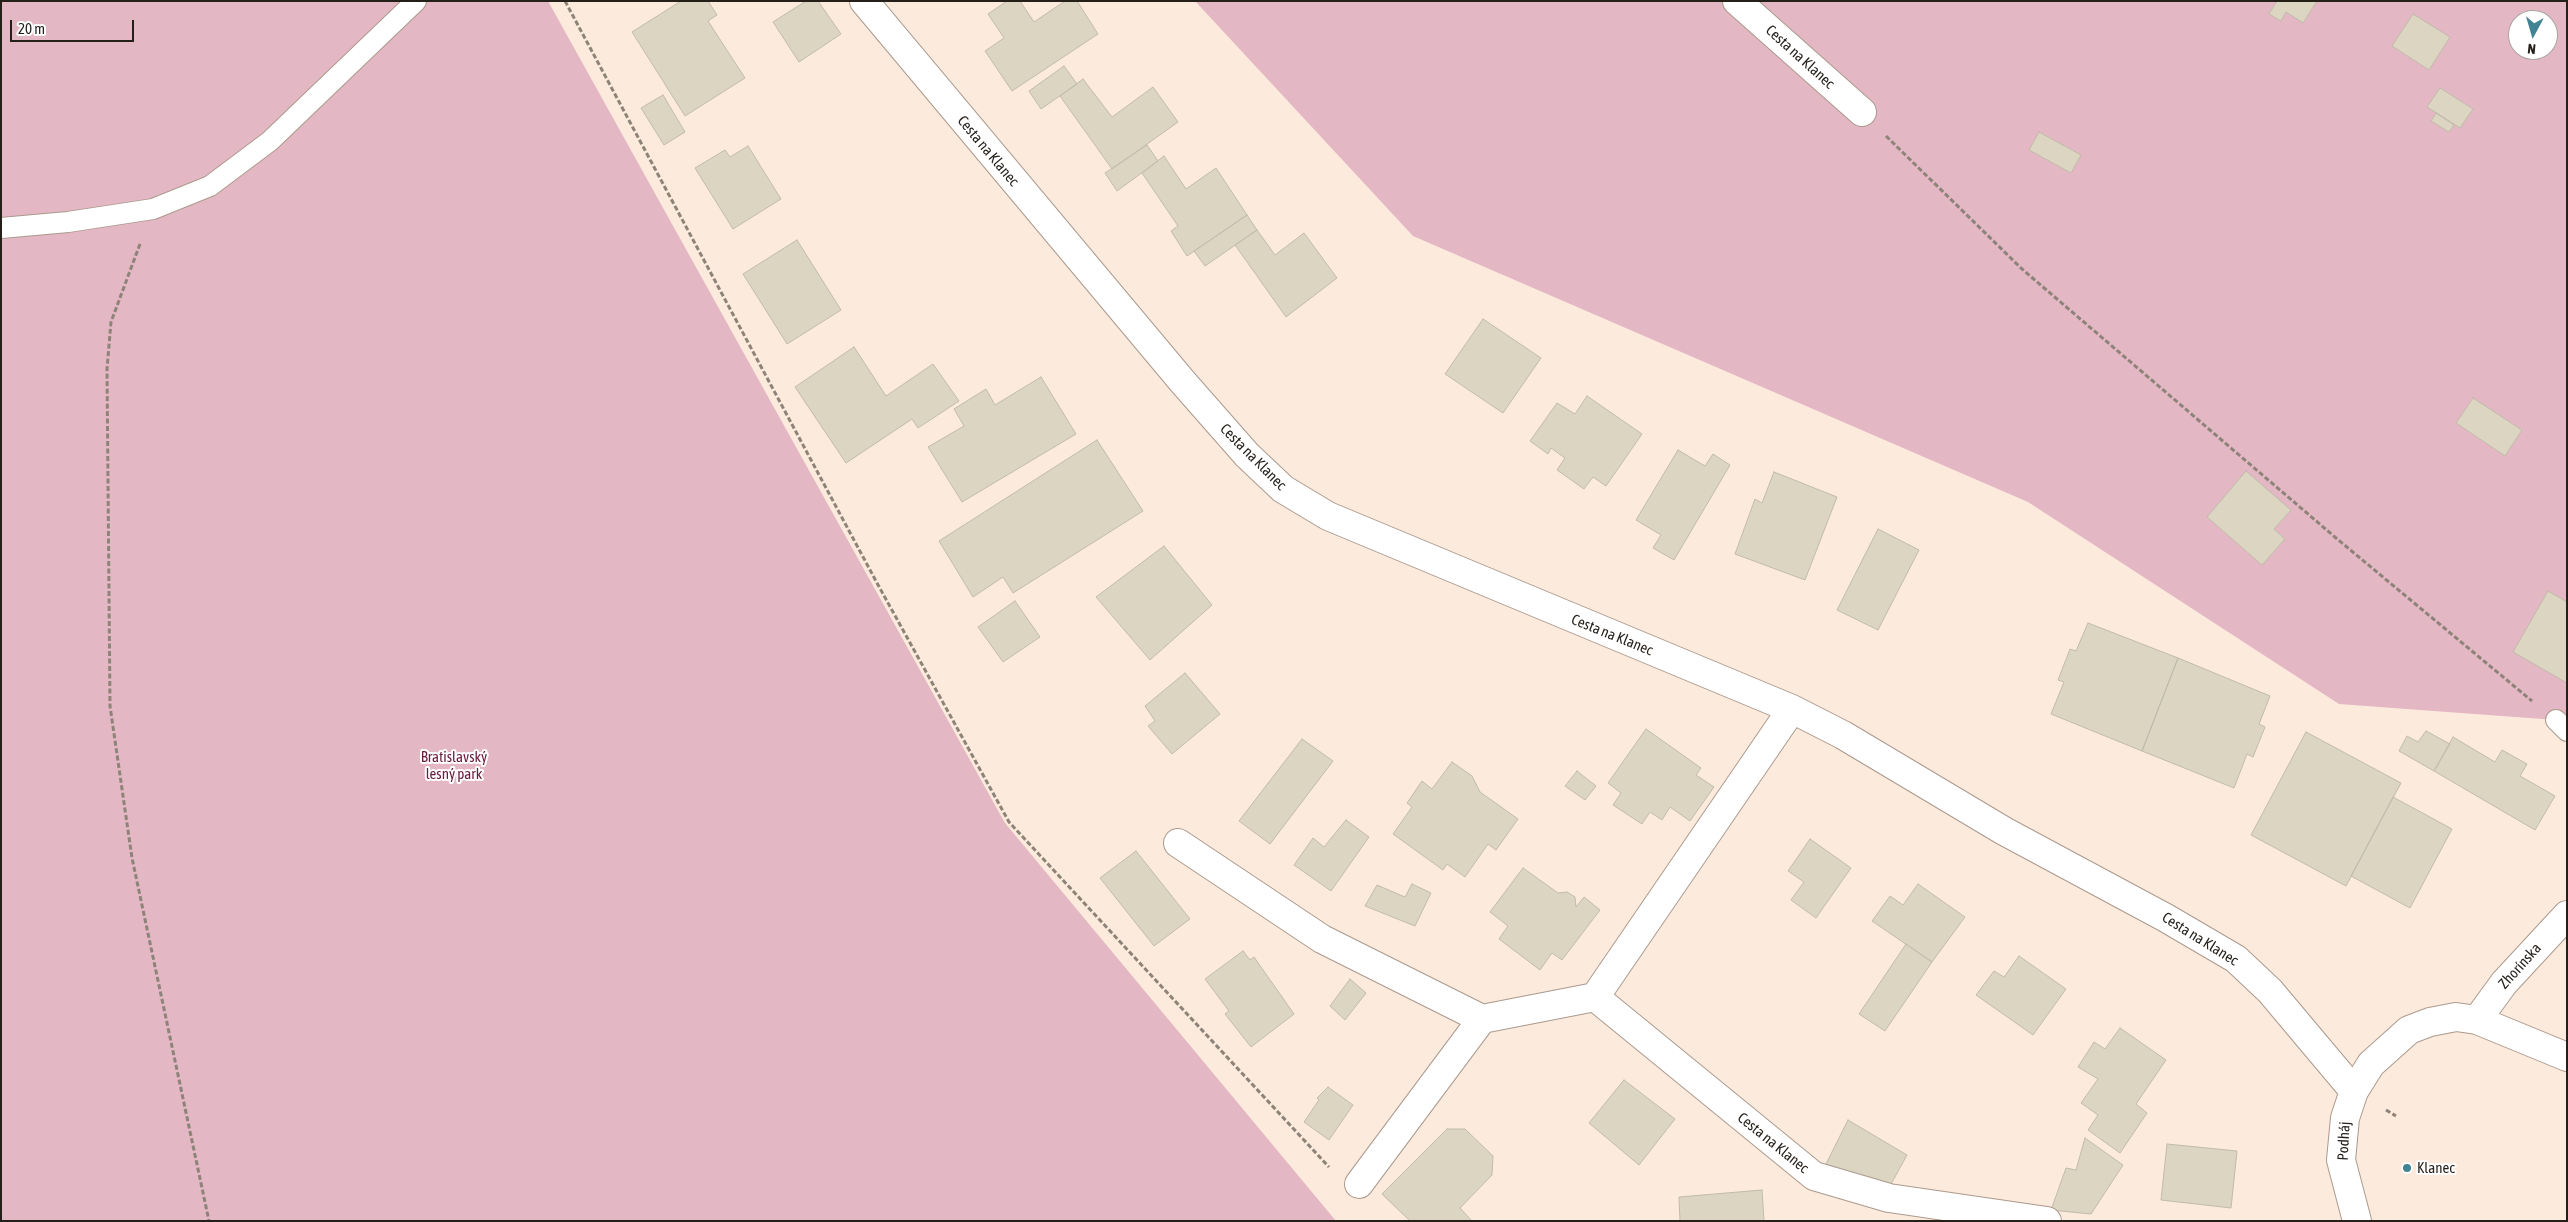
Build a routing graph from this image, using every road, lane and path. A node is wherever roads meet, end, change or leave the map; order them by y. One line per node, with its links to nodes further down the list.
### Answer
1 (416, 1): 6 (lane)
2 (565, 1): 17 (path)
3 (864, 1): 8 (street, Cesta na Klanec)
4 (1737, 1): 5 (street, Cesta na Klanec)
5 (1862, 112): 9 (path)
6 (153, 209): 7 (lane); 18 (path)
7 (1, 228)
8 (1792, 709): 12 (street); 16 (street, Cesta na Klanec)
9 (2561, 726)
10 (1178, 843): 13 (street)
11 (2567, 915): 14 (street, Zhorínska)
12 (1595, 997): 13 (street); 19 (street, Cesta na Klanec)
13 (1482, 1019): 17 (street)
14 (2477, 1020): 15 (street); 16 (street)
15 (2567, 1057)
16 (2354, 1091): 20 (street, Podháj)
17 (1359, 1184)
18 (209, 1221)
19 (2047, 1221)
20 (2357, 1221)

